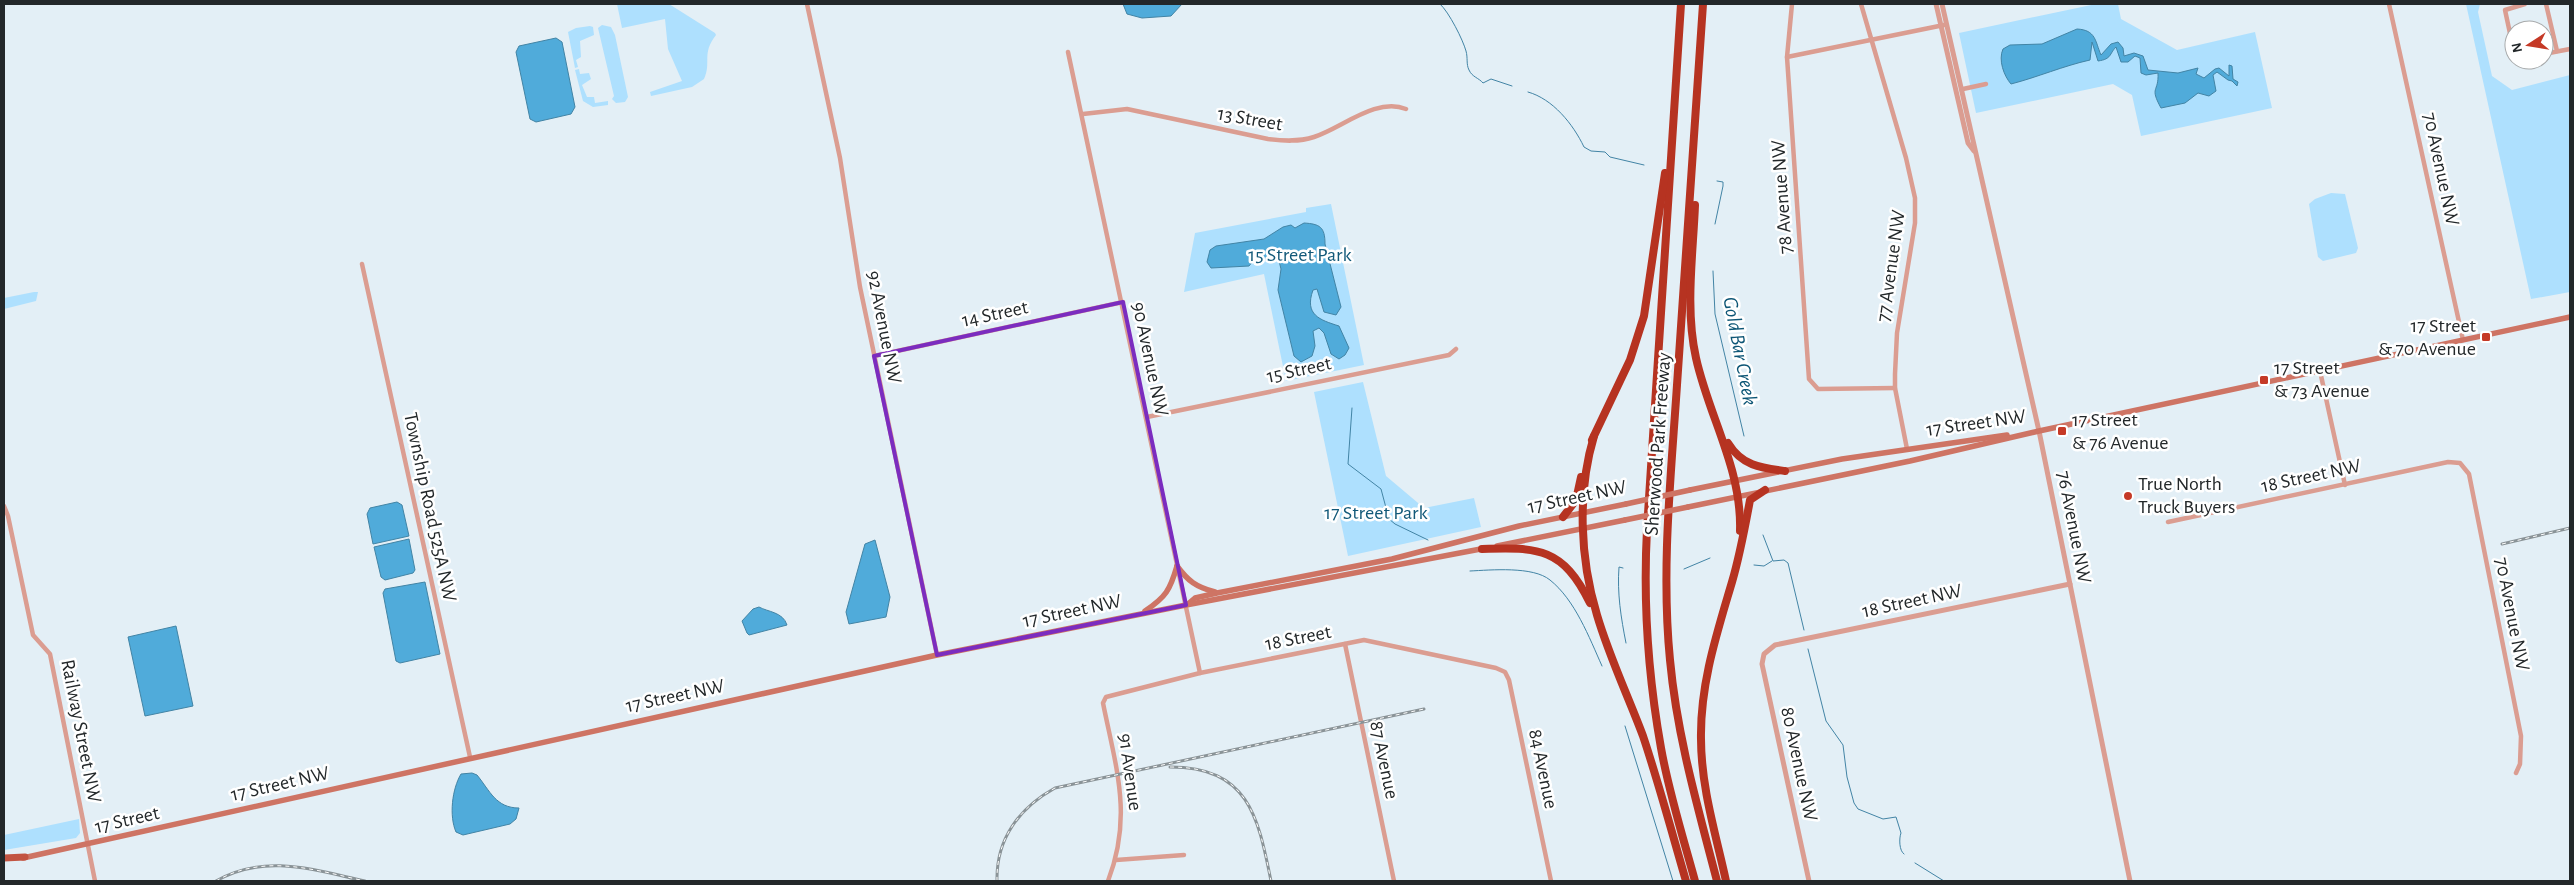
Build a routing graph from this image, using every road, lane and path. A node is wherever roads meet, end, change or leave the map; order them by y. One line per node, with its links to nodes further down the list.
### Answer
1 (807, 4): 32 (street, 92 Avenue NW)
2 (1681, 4): 24 (highway, Sherwood Park Freeway)
3 (1703, 4): 26 (highway, Sherwood Park Freeway)
4 (1792, 4): 19 (street, 78 Avenue NW)
5 (1862, 4): 14 (street, 77 Avenue NW)
6 (1936, 4): 13 (street, 76 Avenue NW)
7 (1942, 4): 12 (street, 76 Avenue NW)
8 (2389, 4): 30 (street, 70 Avenue NW)
9 (2525, 4): 11 (street)
10 (2546, 4): 16 (street)
11 (2508, 20)
12 (1947, 24): 13 (street); 21 (street, 76 Avenue NW)
13 (1940, 25): 14 (street); 25 (street, 76 Avenue NW)
14 (1873, 39): 19 (street); 34 (street, 77 Avenue NW)
15 (2570, 48): 16 (street)
16 (2557, 51): 18 (street)
17 (1068, 52): 23 (street, 90 Avenue NW)
18 (2554, 52)
19 (1787, 57): 34 (street, 78 Avenue NW)
20 (1986, 84): 21 (street)
21 (1963, 89): 25 (street, 76 Avenue NW)
22 (1406, 109): 23 (street, 13 Street)
23 (1083, 114): 28 (street, 90 Avenue NW)
24 (1672, 147): 38 (highway); 78 (highway, Sherwood Park Freeway)
25 (1974, 152): 37 (street, 76 Avenue NW)
26 (1693, 156): 36 (highway); 79 (highway, Sherwood Park Freeway)
27 (362, 264): 65 (street, Township Road 525A NW)
28 (1123, 302): 32 (street, 14 Street); 35 (street, 90 Avenue NW)
29 (2570, 317): 30 (main road, 17 Street NW)
30 (2463, 340): 33 (main road, 17 Street NW)
31 (1456, 349): 35 (street, 15 Street)
32 (874, 356): 61 (street, 92 Avenue NW)
33 (2320, 371): 37 (main road, 17 Street NW); 43 (street)
34 (1895, 388): 39 (street, 77 Avenue NW)
35 (1147, 417): 53 (street, 90 Avenue NW)
36 (1716, 419): 41 (highway); 42 (highway)
37 (2039, 431): 39 (main road, 17 Street NW); 44 (main road, 17 Street NW); 54 (street, 76 Avenue NW)
38 (1594, 436): 47 (highway); 48 (highway)
39 (1907, 449): 41 (main road, 17 Street NW)
40 (2460, 463): 43 (street, 18 Street NW); 66 (street, 70 Avenue NW)
41 (1786, 471): 42 (main road, 17 Street NW)
42 (1736, 481): 45 (highway); 47 (main road, 17 Street NW, bridge)
43 (2345, 484): 49 (street, 18 Street NW)
44 (1765, 490): 45 (main road, 17 Street NW); 51 (highway)
45 (1737, 497): 50 (main road, 17 Street NW, bridge); 51 (highway)
46 (4, 506): 68 (street, Railway Street NW)
47 (1583, 513): 48 (main road, 17 Street NW); 50 (highway)
48 (1563, 517): 55 (main road, 17 Street NW)
49 (2168, 522)
50 (1584, 528): 52 (main road); 58 (highway)
51 (1740, 548): 80 (highway)
52 (1482, 549): 56 (main road, 17 Street NW); 58 (highway)
53 (1178, 566): 55 (main road); 56 (street, 90 Avenue NW); 57 (main road)
54 (2070, 584): 60 (street, 18 Street NW); 82 (street, 76 Avenue NW)
55 (1217, 593): 56 (main road, 17 Street NW)
56 (1186, 605): 57 (main road, 17 Street NW); 63 (street, 90 Avenue NW)
57 (1142, 614): 61 (main road, 17 Street NW)
58 (1598, 618): 77 (highway)
59 (1345, 644): 62 (street, 18 Street); 63 (street, 18 Street); 75 (street, 87 Avenue)
60 (1764, 654): 81 (street, 80 Avenue NW)
61 (937, 656): 65 (main road, 17 Street NW)
62 (1496, 668): 76 (street, 84 Avenue)
63 (1200, 673): 64 (street, 18 Street)
64 (1106, 696): 72 (street, 91 Avenue)
65 (470, 757): 67 (main road, 17 Street NW)
66 (2516, 773)
67 (173, 826): 68 (main road, 17 Street)
68 (88, 845): 70 (main road); 73 (street, Railway Street NW)
69 (1184, 855): 72 (street)
70 (25, 858): 71 (main road)
71 (4, 860)
72 (1116, 860): 74 (street, 91 Avenue)
73 (95, 881)
74 (1108, 881)
75 (1394, 881)
76 (1551, 881)
77 (1686, 881)
78 (1695, 881)
79 (1717, 881)
80 (1726, 881)
81 (1809, 881)
82 (2130, 881)

